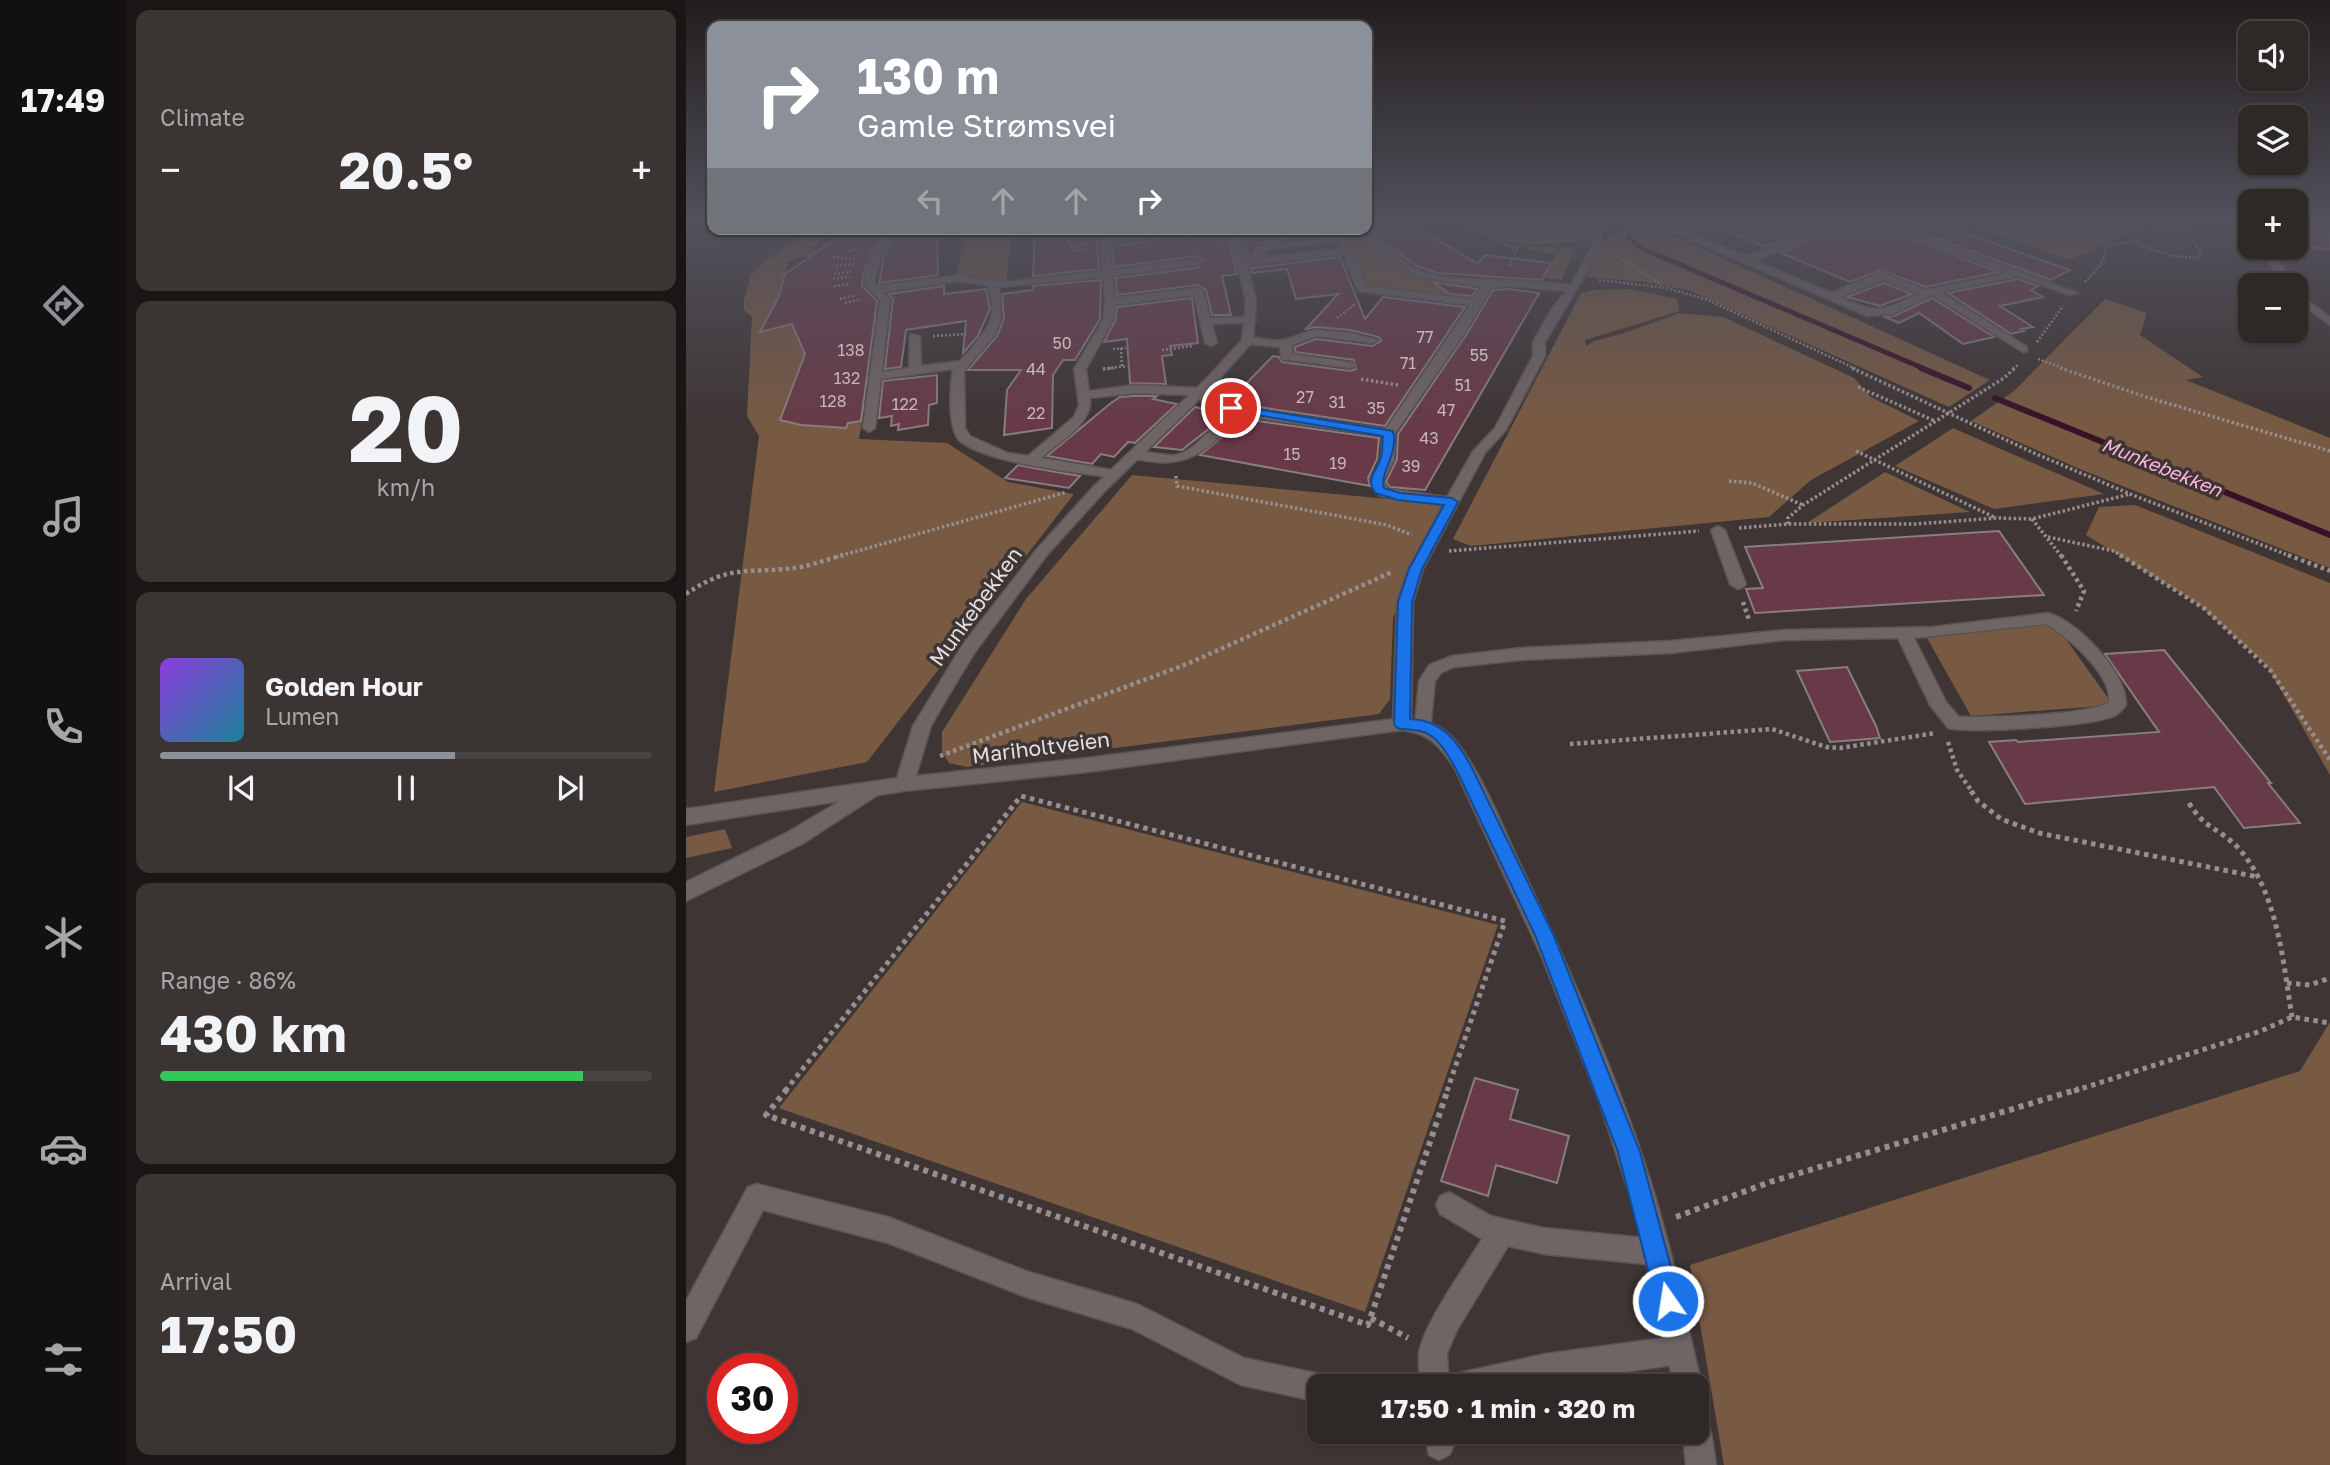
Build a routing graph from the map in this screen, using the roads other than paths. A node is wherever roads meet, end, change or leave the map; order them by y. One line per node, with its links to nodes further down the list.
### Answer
1 (869, 288): 16 (street)
2 (901, 288): 16 (street)
3 (994, 288): 30 (street)
4 (1109, 288): 18 (street)
5 (1248, 288): 21 (street)
6 (1362, 288): 19 (street)
7 (1485, 288): 19 (street)
8 (1572, 288): 42 (street)
9 (1811, 288): 17 (street)
10 (1852, 288): 17 (street)
11 (1918, 288): 14 (street)
12 (1946, 288): 14 (street)
13 (2060, 288): 15 (street)
14 (1928, 292): 17 (street); 29 (street)
15 (2073, 293)
16 (870, 294): 33 (street)
17 (1831, 297)
18 (1110, 302): 22 (street); 35 (street)
19 (1477, 303): 38 (street)
20 (2308, 305): 23 (street)
21 (1251, 320): 22 (street); 26 (street)
22 (1204, 321): 27 (street)
23 (2330, 322)
24 (914, 337): 32 (street)
25 (1372, 340): 28 (street)
26 (1247, 341): 28 (street); 34 (street, Munkebekken)
27 (1211, 343)
28 (1286, 344): 31 (street)
29 (2025, 351)
30 (963, 364): 32 (street); 40 (street)
31 (1350, 365)
32 (915, 369): 33 (street)
33 (876, 376): 36 (street)
34 (1198, 394): 35 (street); 38 (street); 39 (street, Munkebekken)
35 (1085, 395): 40 (street)
36 (869, 428)
37 (1222, 428): 39 (street)
38 (1389, 433): 42 (street)
39 (1134, 455): 41 (street, Munkebekken)
40 (1032, 459): 41 (street)
41 (1114, 474): 47 (street, Munkebekken)
42 (1452, 502): 46 (street)
43 (1718, 530): 44 (street)
44 (1738, 584)
45 (1904, 634): 45 (street); 46 (street)
46 (1413, 724): 47 (street, Mariholtveien); 53 (street)
47 (907, 776): 48 (street, Mariholtveien)
48 (872, 789): 49 (street, Mariholtveien); 50 (street)
49 (686, 817)
50 (686, 892)
51 (1449, 1205): 52 (street)
52 (1502, 1231): 53 (street); 56 (street)
53 (1653, 1240): 55 (street)
54 (686, 1328): 59 (street)
55 (1679, 1350): 57 (street); 58 (street)
56 (1434, 1374)
57 (1518, 1374)
58 (1685, 1374)
59 (1307, 1385)
60 (1698, 1444): 61 (street)
61 (1701, 1465)

